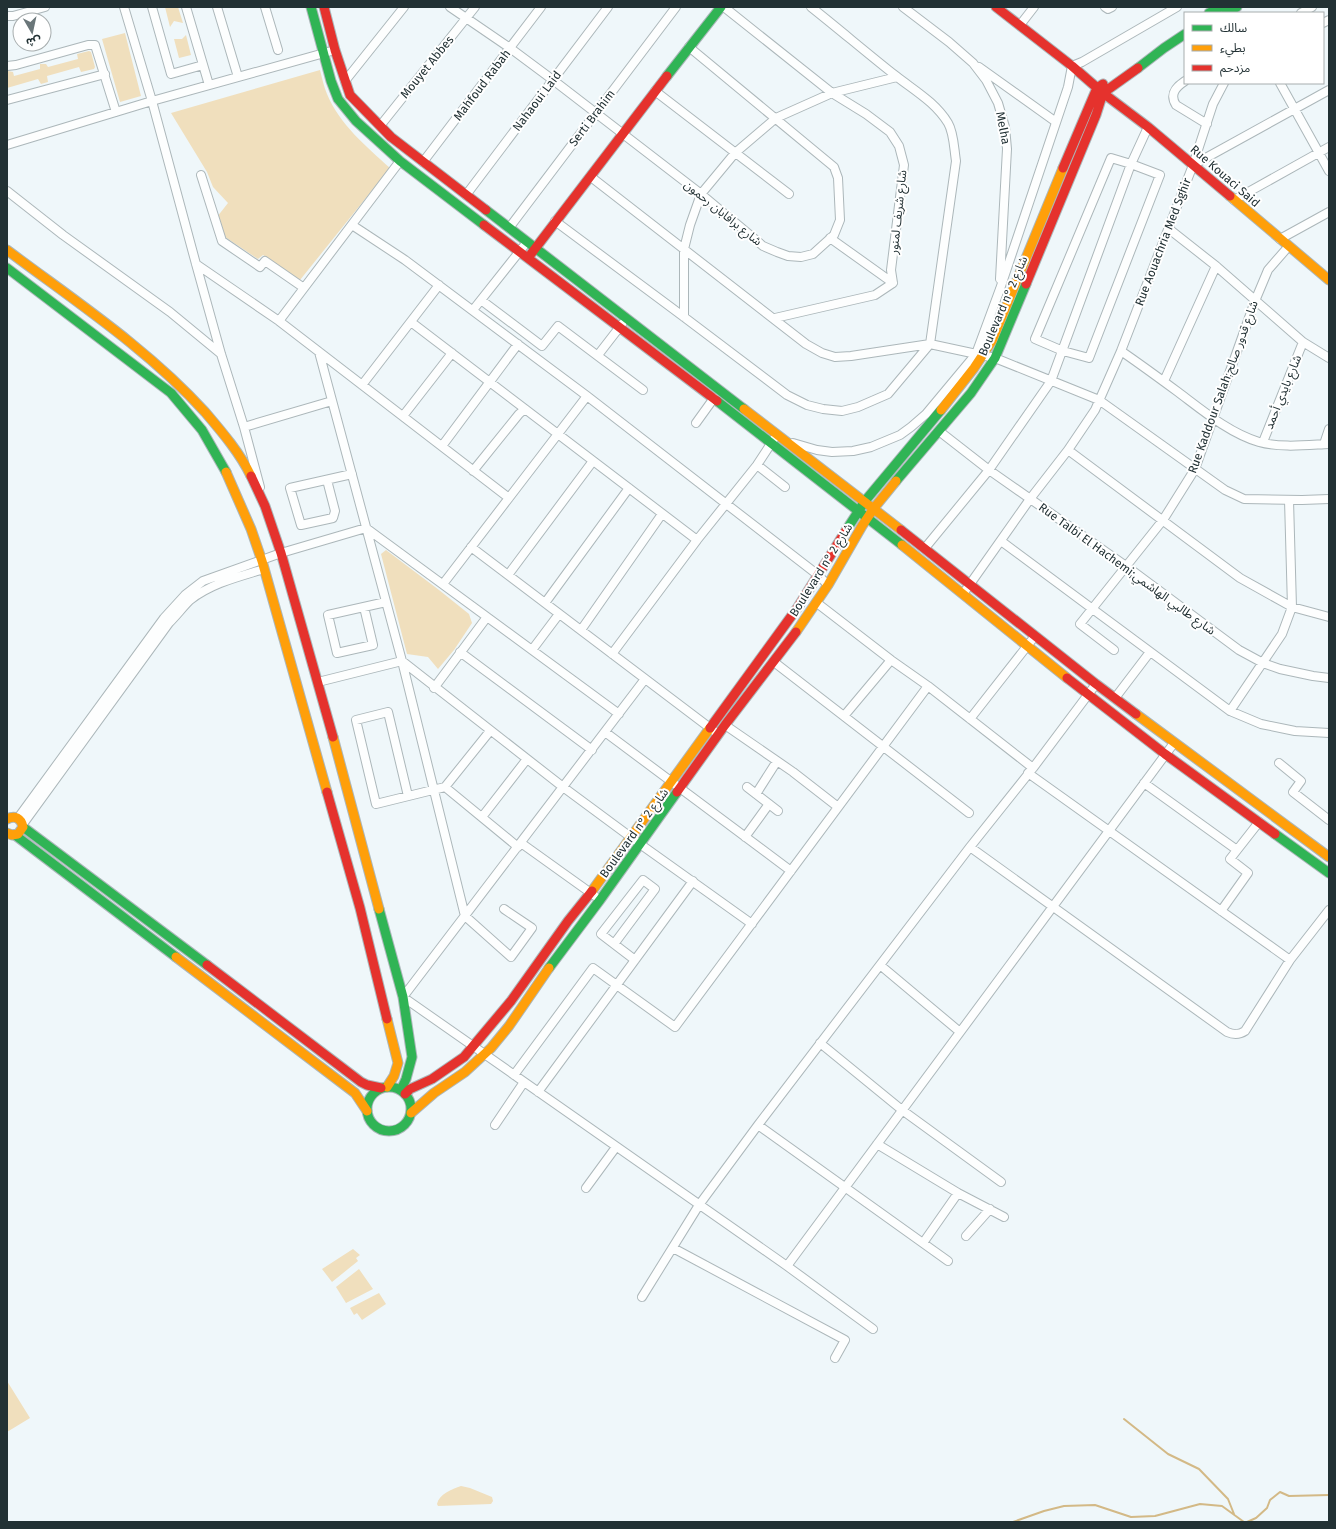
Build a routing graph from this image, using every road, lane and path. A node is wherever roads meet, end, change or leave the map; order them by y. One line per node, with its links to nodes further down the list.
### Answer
1 (45, 7): 29 (street)
2 (124, 7): 57 (street)
3 (152, 7): 40 (street)
4 (186, 7): 40 (street)
5 (218, 7): 44 (street)
6 (265, 7): 36 (street)
7 (311, 7): 38 (street)
8 (324, 7): 37 (street)
9 (404, 7): 47 (street)
10 (450, 7): 30 (street, شارع برافابان رحمون)
11 (475, 7): 30 (street, Mouyet Abbes)
12 (541, 7): 34 (street, Mahfoud Rabah)
13 (608, 7): 46 (street, Nahaoui Laid)
14 (676, 7): 60 (street, Serti Brahim)
15 (722, 7): 35 (street); 55 (street, شارع شريف لمنور)
16 (811, 7): 45 (street)
17 (903, 7): 39 (street, Melha)
18 (996, 7): 31 (street, Rue Kouaci Said)
19 (1034, 7): 31 (street)
20 (1105, 7): 21 (street)
21 (1112, 7)
22 (1177, 7): 42 (street)
23 (1221, 7): 26 (street)
24 (1237, 7): 27 (street)
25 (1312, 7): 28 (street)
26 (1212, 12)
27 (1228, 12)
28 (1303, 12)
29 (7, 16)
30 (466, 18): 34 (street, شارع برافابان رحمون); 64 (street, Mouyet Abbes)
31 (1020, 25): 42 (street, Rue Kouaci Said)
32 (1184, 27): 54 (street, Boulevard n° شارع 2)
33 (1184, 35): 54 (street)
34 (510, 48): 46 (street, شارع برافابان رحمون); 72 (street, Mahfoud Rabah)
35 (689, 48): 53 (street); 61 (street, شارع برافابان رحمون)
36 (278, 50)
37 (335, 50): 38 (street); 47 (street)
38 (324, 53): 44 (street); 71 (street)
39 (973, 63): 62 (street); 104 (street, Melha)
40 (203, 65): 51 (street)
41 (7, 66): 43 (street)
42 (1072, 66): 54 (street, Rue Kouaci Said); 62 (street)
43 (105, 74): 56 (street); 59 (street)
44 (238, 77): 51 (street)
45 (897, 77): 55 (street); 116 (street)
46 (553, 80): 60 (street, شارع برافابان رحمون); 81 (street, Nahaoui Laid)
47 (345, 81): 64 (street)
48 (1184, 82): 63 (street)
49 (1223, 84): 63 (street, Rue Aouachria Med Sghir)
50 (1281, 84): 58 (street)
51 (208, 85): 57 (street)
52 (1329, 90): 58 (street)
53 (655, 91): 66 (street); 69 (street)
54 (1100, 91): 65 (street, Rue Kouaci Said); 122 (street, Boulevard n° شارع 2); 124 (street, Boulevard n° شارع 2)
55 (832, 93): 61 (street); 101 (street, شارع شريف لمنور)
56 (7, 100)
57 (152, 101): 59 (street); 97 (street)
58 (1294, 109): 70 (street); 74 (street)
59 (116, 112): 67 (street)
60 (596, 112): 66 (street, شارع برافابان رحمون); 86 (street, Serti Brahim)
61 (776, 118): 69 (street); 88 (street, شارع برافابان رحمون)
62 (1056, 122): 104 (street)
63 (1207, 124): 74 (street, Rue Aouachria Med Sghir)
64 (380, 126): 72 (street)
65 (1148, 127): 73 (street); 74 (street, Rue Kouaci Said)
66 (623, 133): 77 (street); 79 (street, شارع برافابان رحمون)
67 (7, 145)
68 (1329, 147): 70 (street)
69 (735, 153): 79 (street); 80 (street)
70 (1319, 153): 75 (street); 82 (street)
71 (400, 161): 85 (street); 95 (street)
72 (423, 162): 81 (street)
73 (1131, 164): 117 (street); 117 (street); 117 (street)
74 (1193, 165): 82 (street, Rue Kouaci Said); 87 (street, Rue Aouachria Med Sghir)
75 (1329, 171)
76 (201, 175): 103 (street)
77 (591, 178): 84 (street); 93 (street)
78 (7, 191): 121 (street)
79 (701, 194): 88 (street, شارع برافابان رحمون); 93 (street)
80 (789, 194)
81 (466, 195): 86 (street)
82 (1234, 200): 89 (street, Rue Kouaci Said)
83 (1329, 212): 89 (street)
84 (555, 221): 92 (street); 108 (street)
85 (352, 225): 102 (street); 103 (street)
86 (509, 228): 90 (street)
87 (1168, 229): 98 (street); 118 (street, Rue Aouachria Med Sghir)
88 (830, 238): 101 (street)
89 (1280, 240): 91 (street, Rue Kouaci Said)
90 (527, 242): 92 (street); 95 (street)
91 (1288, 247): 100 (street, Rue Kouaci Said); 106 (street, Rue Kaddour Salah;شارع قدور صالح)
92 (535, 248): 96 (street); 109 (street)
93 (684, 249): 108 (street); 110 (street)
94 (7, 250): 165 (street)
95 (519, 251): 96 (street); 105 (street)
96 (528, 258): 113 (street)
97 (196, 264): 111 (street); 121 (street)
98 (1216, 266): 106 (street); 127 (street)
99 (7, 268): 177 (street)
100 (1329, 280)
101 (893, 283): 110 (street)
102 (439, 285): 107 (street); 112 (street)
103 (304, 288): 111 (street)
104 (1000, 290): 122 (street)
105 (481, 300): 107 (street); 123 (street)
106 (1255, 301): 114 (street); 137 (street, Rue Kaddour Salah;شارع قدور صالح)
107 (473, 310): 115 (street)
108 (684, 317): 116 (street)
109 (628, 318): 113 (street); 143 (street)
110 (775, 318): 116 (street)
111 (279, 321): 119 (street)
112 (411, 322): 120 (street); 129 (street)
113 (620, 327): 123 (street); 132 (street)
114 (1303, 342): 125 (street); 144 (street, شارع بايدي أحمد)
115 (518, 344): 128 (street); 131 (street)
116 (930, 344): 122 (street)
117 (1063, 351): 126 (street)
118 (1121, 351): 127 (street); 133 (street, Rue Aouachria Med Sghir)
119 (319, 352): 129 (street); 134 (street)
120 (452, 353): 128 (street); 136 (street)
121 (221, 354): 139 (street)
122 (979, 354): 124 (street); 143 (street); 157 (street, Boulevard n° شارع 2)
123 (598, 355): 130 (street)
124 (995, 358): 126 (street); 141 (street, Boulevard n° شارع 2)
125 (1329, 358)
126 (1051, 381): 133 (street); 151 (street)
127 (1164, 381): 137 (street)
128 (490, 382): 135 (street); 146 (street)
129 (362, 385): 136 (street)
130 (643, 390)
131 (587, 396): 142 (street); 164 (street)
132 (714, 398): 138 (street); 143 (street)
133 (1099, 400): 147 (street, Rue Aouachria Med Sghir); 150 (street)
134 (332, 401): 139 (street); 153 (street)
135 (525, 409): 142 (street); 152 (street)
136 (403, 416): 146 (street)
137 (1213, 418): 144 (street); 150 (street, Rue Kaddour Salah;شارع قدور صالح)
138 (696, 423)
139 (244, 427): 165 (street)
140 (1329, 429): 145 (street)
141 (939, 431): 151 (street, Rue Talbi El Hachemi;شارع طالبي الهاشمي); 166 (street, Boulevard n° شارع 2)
142 (558, 434): 148 (street); 159 (street)
143 (778, 439): 149 (street); 158 (street); 167 (street)
144 (1263, 442): 145 (street)
145 (1326, 444)
146 (442, 446): 152 (street)
147 (1068, 450): 160 (street, Rue Aouachria Med Sghir); 170 (street)
148 (593, 461): 156 (street); 179 (street)
149 (757, 465): 155 (street); 164 (street)
150 (1195, 469): 162 (street); 170 (street, Rue Kaddour Salah;شارع قدور صالح)
151 (989, 470): 160 (street, Rue Talbi El Hachemi;شارع طالبي الهاشمي); 175 (street)
152 (474, 471): 159 (street)
153 (352, 474): 154 (street); 171 (street)
154 (327, 480): 154 (street)
155 (785, 487)
156 (629, 488): 168 (street); 186 (street)
157 (874, 489): 158 (street); 163 (street, Boulevard n° شارع 2)
158 (855, 493): 163 (street)
159 (509, 498): 174 (street)
160 (1030, 498): 173 (street, Rue Aouachria Med Sghir); 178 (street, Rue Talbi El Hachemi;شارع طالبي الهاشمي)
161 (1329, 499): 162 (street)
162 (1289, 500): 189 (street)
163 (865, 501): 166 (street); 167 (street, Boulevard n° شارع 2)
164 (726, 503): 172 (street); 180 (street)
165 (265, 506): 176 (street)
166 (874, 508): 169 (street, Boulevard n° شارع 2); 175 (street)
167 (859, 510): 169 (street); 180 (street, Boulevard n° شارع 2)
168 (662, 514): 172 (street); 194 (street)
169 (868, 517): 183 (street, Boulevard n° شارع 2); 184 (street)
170 (1163, 520): 178 (street, Rue Kaddour Salah;شارع قدور صالح); 189 (street)
171 (366, 528): 176 (street); 181 (street); 185 (street)
172 (697, 540): 201 (street)
173 (1001, 541): 182 (street, Rue Aouachria Med Sghir); 190 (street)
174 (471, 547): 179 (street); 181 (street)
175 (925, 548): 182 (street)
176 (281, 553): 177 (street); 208 (street)
177 (263, 565): 248 (street); 283 (street)
178 (1126, 566): 190 (street, Rue Kaddour Salah;شارع قدور صالح); 205 (street, Rue Talbi El Hachemi;شارع طالبي الهاشمي)
179 (508, 575): 186 (street)
180 (818, 575): 183 (street); 219 (street, Boulevard n° شارع 2)
181 (443, 584): 192 (street)
182 (970, 584): 184 (street, Rue Aouachria Med Sghir); 195 (street)
183 (828, 585): 187 (street, Boulevard n° شارع 2)
184 (962, 594): 196 (street)
185 (386, 602): 188 (street); 203 (street)
186 (545, 603): 191 (street)
187 (817, 603): 202 (street); 204 (street, Boulevard n° شارع 2)
188 (364, 607): 188 (street)
189 (1292, 607): 193 (street); 205 (street)
190 (1092, 608): 198 (street, Rue Kaddour Salah;شارع قدور صالح); 200 (street)
191 (559, 614): 194 (street); 197 (street)
192 (487, 617): 197 (street); 199 (street)
193 (1329, 617)
194 (581, 630): 201 (street)
195 (1035, 636): 196 (street); 209 (street)
196 (1027, 646): 212 (street); 217 (street)
197 (532, 650): 215 (street)
198 (1114, 650)
199 (460, 652): 211 (street); 226 (street)
200 (1150, 652): 213 (street); 214 (street)
201 (612, 654): 207 (street)
202 (891, 660): 210 (street); 216 (street)
203 (402, 661): 208 (street); 211 (street); 238 (street)
204 (774, 662): 216 (street); 218 (street, Boulevard n° شارع 2)
205 (1263, 663): 206 (street, Rue Talbi El Hachemi;شارع طالبي الهاشمي); 214 (street)
206 (1329, 678)
207 (645, 679): 215 (street); 219 (street)
208 (318, 682): 276 (street)
209 (1096, 684): 212 (street); 213 (street)
210 (928, 686): 217 (street); 225 (street)
211 (434, 688): 220 (street)
212 (1088, 695): 227 (street); 231 (street)
213 (1114, 698): 224 (street)
214 (1230, 711): 222 (street)
215 (619, 714): 221 (street)
216 (844, 716): 225 (street)
217 (970, 718): 231 (street)
218 (725, 725): 223 (street, Boulevard n° شارع 2); 229 (street)
219 (710, 728): 223 (street); 232 (street, Boulevard n° شارع 2)
220 (490, 731): 228 (street); 234 (street)
221 (605, 732): 226 (street); 232 (street)
222 (1329, 734)
223 (719, 735): 237 (street, Boulevard n° شارع 2)
224 (1174, 743): 227 (street); 241 (street)
225 (883, 747): 243 (street); 245 (street)
226 (592, 750): 235 (street)
227 (1165, 754): 233 (street); 246 (street)
228 (527, 759): 235 (street); 247 (street)
229 (777, 761): 239 (street); 243 (street)
230 (1279, 763): 249 (street)
231 (1031, 770): 251 (street); 257 (street)
232 (672, 782): 237 (street); 254 (street, Boulevard n° شارع 2)
233 (1144, 783): 251 (street); 258 (street)
234 (445, 787): 238 (street); 247 (street)
235 (564, 787): 254 (street); 256 (street)
236 (747, 787): 239 (street)
237 (680, 789): 253 (street); 255 (street, Boulevard n° شارع 2)
238 (433, 790): 240 (street); 269 (street)
239 (756, 794): 242 (street)
240 (408, 796): 240 (street)
241 (1255, 803): 246 (street); 259 (street)
242 (769, 804): 244 (street); 253 (street)
243 (838, 807): 260 (street)
244 (778, 811)
245 (969, 813)
246 (1248, 814): 250 (street)
247 (482, 817): 256 (street)
248 (15, 820): 252 (street); 283 (street)
249 (1329, 820)
250 (1259, 822): 258 (street); 261 (street)
251 (1108, 831): 265 (street); 268 (street)
252 (11, 834): 287 (street)
253 (745, 837): 260 (street)
254 (632, 838): 255 (street); 263 (street, Boulevard n° شارع 2)
255 (640, 844): 262 (street); 264 (street, Boulevard n° شارع 2)
256 (519, 845): 263 (street); 269 (street)
257 (970, 847): 265 (street); 274 (street)
258 (1237, 850): 268 (street)
259 (1329, 857)
260 (791, 871): 270 (street)
261 (1329, 873)
262 (692, 881): 270 (street); 272 (street)
263 (591, 893): 264 (street); 279 (street, Boulevard n° شارع 2)
264 (600, 900): 280 (street, Boulevard n° شارع 2)
265 (1052, 907): 273 (street); 277 (street)
266 (504, 909): 269 (street)
267 (1329, 910): 273 (street)
268 (1221, 911): 273 (street)
269 (465, 916): 276 (street)
270 (752, 924): 275 (street)
271 (614, 944): 271 (street); 272 (street)
272 (635, 960): 275 (street)
273 (1290, 960)
274 (880, 965): 277 (street); 278 (street)
275 (616, 985): 281 (street); 285 (street)
276 (404, 996): 279 (street); 284 (street)
277 (960, 1032): 286 (street)
278 (820, 1043): 286 (street); 290 (street)
279 (474, 1047): 280 (street); 284 (street, Boulevard n° شارع 2)
280 (484, 1054): 281 (street); 288 (street, Boulevard n° شارع 2)
281 (514, 1075): 282 (street)
282 (524, 1082): 285 (street); 289 (street)
283 (384, 1088): 284 (street); 287 (street)
284 (403, 1092): 288 (street)
285 (538, 1092): 292 (street)
286 (902, 1110): 291 (street); 293 (street)
287 (367, 1111): 288 (street)
288 (411, 1113)
289 (495, 1125)
290 (758, 1125): 294 (street); 297 (street)
291 (877, 1144): 294 (street); 296 (street)
292 (616, 1147): 295 (street); 297 (street)
293 (1000, 1182)
294 (845, 1187): 301 (street); 304 (street)
295 (586, 1188)
296 (958, 1193): 298 (street); 301 (street)
297 (699, 1205): 302 (street); 304 (street)
298 (990, 1209): 299 (street); 300 (street)
299 (1004, 1217)
300 (966, 1236)
301 (923, 1243): 303 (street)
302 (673, 1248): 305 (street); 307 (street)
303 (948, 1261)
304 (787, 1266): 306 (street)
305 (642, 1298)
306 (873, 1329)
307 (836, 1358)

